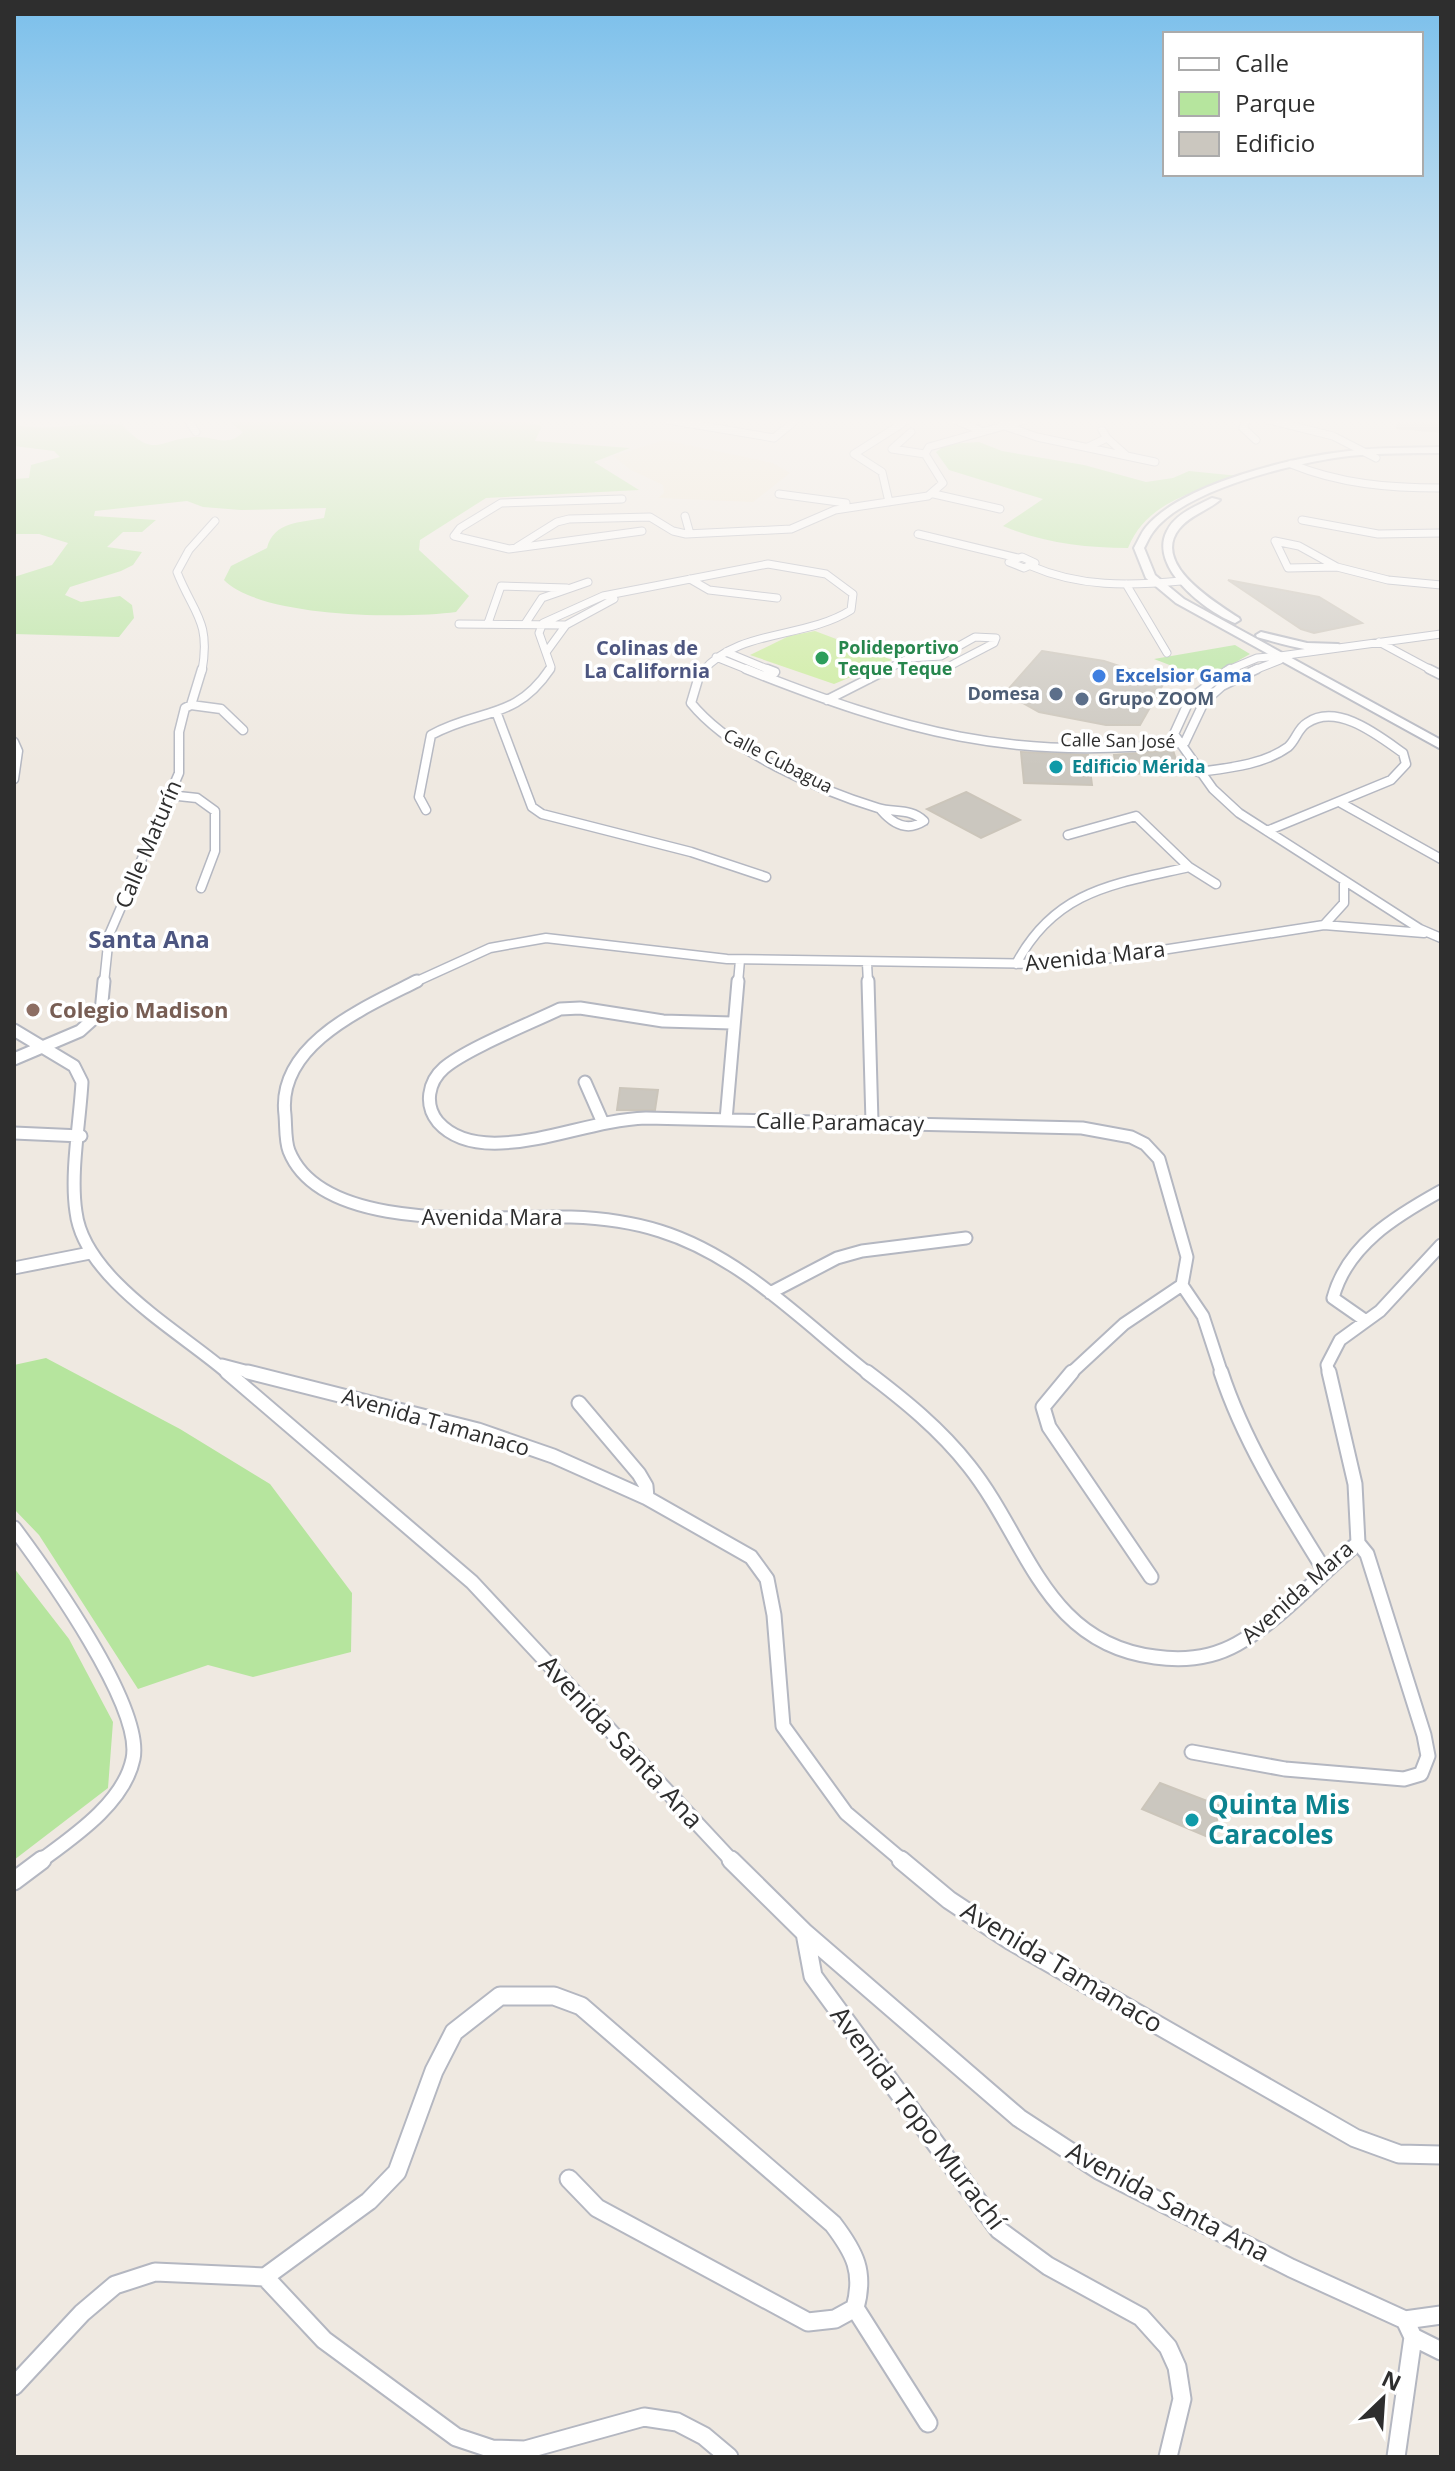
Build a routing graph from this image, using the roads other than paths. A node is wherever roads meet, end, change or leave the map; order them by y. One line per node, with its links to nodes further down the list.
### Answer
1 (202, 535): 40 (street, Calle Maturín)
2 (457, 535): 8 (street)
3 (536, 535): 8 (street)
4 (608, 535): 8 (street)
5 (923, 535): 13 (street)
6 (1146, 535): 14 (street)
7 (1170, 535): 11 (street)
8 (517, 547)
9 (1338, 567): 9 (street); 15 (street)
10 (690, 579): 17 (street); 18 (street); 29 (street)
11 (1181, 581): 14 (street); 25 (street)
12 (588, 582): 16 (street)
13 (1126, 584): 14 (street); 30 (street)
14 (1157, 584): 25 (street)
15 (1441, 585)
16 (567, 588): 19 (street); 22 (street)
17 (628, 593): 20 (street); 23 (street)
18 (777, 598)
19 (488, 623): 21 (street); 22 (street)
20 (543, 623): 22 (street); 23 (street); 28 (street)
21 (459, 624)
22 (525, 624)
23 (566, 625): 28 (street)
24 (1441, 634): 26 (street)
25 (1257, 639): 27 (street); 31 (street); 33 (street)
26 (1379, 642): 27 (street); 38 (street)
27 (1338, 647): 31 (street); 36 (street)
28 (547, 651): 41 (street)
29 (726, 652): 32 (street); 39 (street, Calle San José)
30 (1167, 653)
31 (1286, 655): 33 (street); 34 (street); 35 (street); 36 (street)
32 (716, 657): 39 (street, Calle San José); 52 (street, Calle Cubagua)
33 (1254, 660): 45 (street)
34 (1268, 665): 35 (street); 45 (street)
35 (1300, 667): 46 (street)
36 (1318, 669): 43 (street)
37 (940, 671): 39 (street)
38 (1441, 675)
39 (830, 698): 45 (street, Calle San José)
40 (191, 705): 42 (street); 49 (street, Calle Maturín)
41 (497, 714): 51 (street); 57 (street)
42 (243, 730)
43 (1441, 738)
44 (14, 742): 48 (street)
45 (1185, 742): 47 (street)
46 (1441, 745)
47 (1198, 772): 50 (street); 53 (street)
48 (14, 779)
49 (169, 795): 60 (street); 69 (street, Calle Maturín)
50 (1341, 803): 53 (street); 55 (street)
51 (426, 810)
52 (881, 810)
53 (1267, 831): 59 (street)
54 (1068, 835): 56 (street)
55 (1441, 859)
56 (1189, 867): 58 (street); 66 (street)
57 (766, 877)
58 (1216, 884)
59 (1344, 884): 61 (street); 62 (street)
60 (201, 888)
61 (1324, 925): 62 (street, Avenida Mara); 66 (street, Avenida Mara)
62 (1425, 933): 63 (street)
63 (1441, 938)
64 (740, 960): 65 (street, Avenida Mara); 67 (street); 83 (street, Avenida Mara)
65 (867, 963): 66 (street, Avenida Mara); 73 (street)
66 (1016, 964)
67 (732, 1023): 72 (street); 74 (street, Calle Paramacay)
68 (14, 1030): 69 (street, Avenida Santa Ana)
69 (40, 1046): 70 (street, Calle Maturín); 76 (street, Avenida Santa Ana)
70 (14, 1059)
71 (585, 1082): 74 (street)
72 (726, 1120): 73 (street, Calle Paramacay); 74 (street, Calle Paramacay)
73 (872, 1122): 82 (street, Calle Paramacay)
74 (603, 1123)
75 (14, 1133): 76 (street)
76 (81, 1136): 80 (street, Avenida Santa Ana)
77 (1441, 1191): 84 (street)
78 (966, 1238): 83 (street)
79 (1441, 1245): 84 (street, Avenida Mara)
80 (90, 1253): 81 (street); 85 (street, Avenida Santa Ana)
81 (14, 1268)
82 (1182, 1285): 91 (street); 92 (street)
83 (770, 1293): 91 (street, Avenida Mara)
84 (1366, 1321): 89 (street, Avenida Mara)
85 (218, 1364): 87 (street, Avenida Tamanaco); 95 (street, Avenida Santa Ana)
86 (579, 1403): 87 (street)
87 (647, 1498): 96 (street, Avenida Tamanaco)
88 (14, 1528): 90 (street)
89 (1358, 1543): 91 (street, Avenida Mara); 93 (street)
90 (20, 1546): 94 (street)
91 (1323, 1568)
92 (1151, 1577)
93 (1192, 1752)
94 (14, 1881)
95 (805, 1933): 101 (street, Avenida Santa Ana); 106 (street, Avenida Topo Murachí)
96 (1441, 2155)
97 (569, 2179): 99 (street)
98 (265, 2277): 99 (street); 103 (street); 105 (street)
99 (855, 2308): 104 (street)
100 (1441, 2315): 101 (street)
101 (1409, 2329): 102 (street, Avenida Santa Ana); 107 (street)
102 (1441, 2351)
103 (14, 2386)
104 (928, 2423)
105 (729, 2457)
106 (1168, 2457)
107 (1396, 2457)

